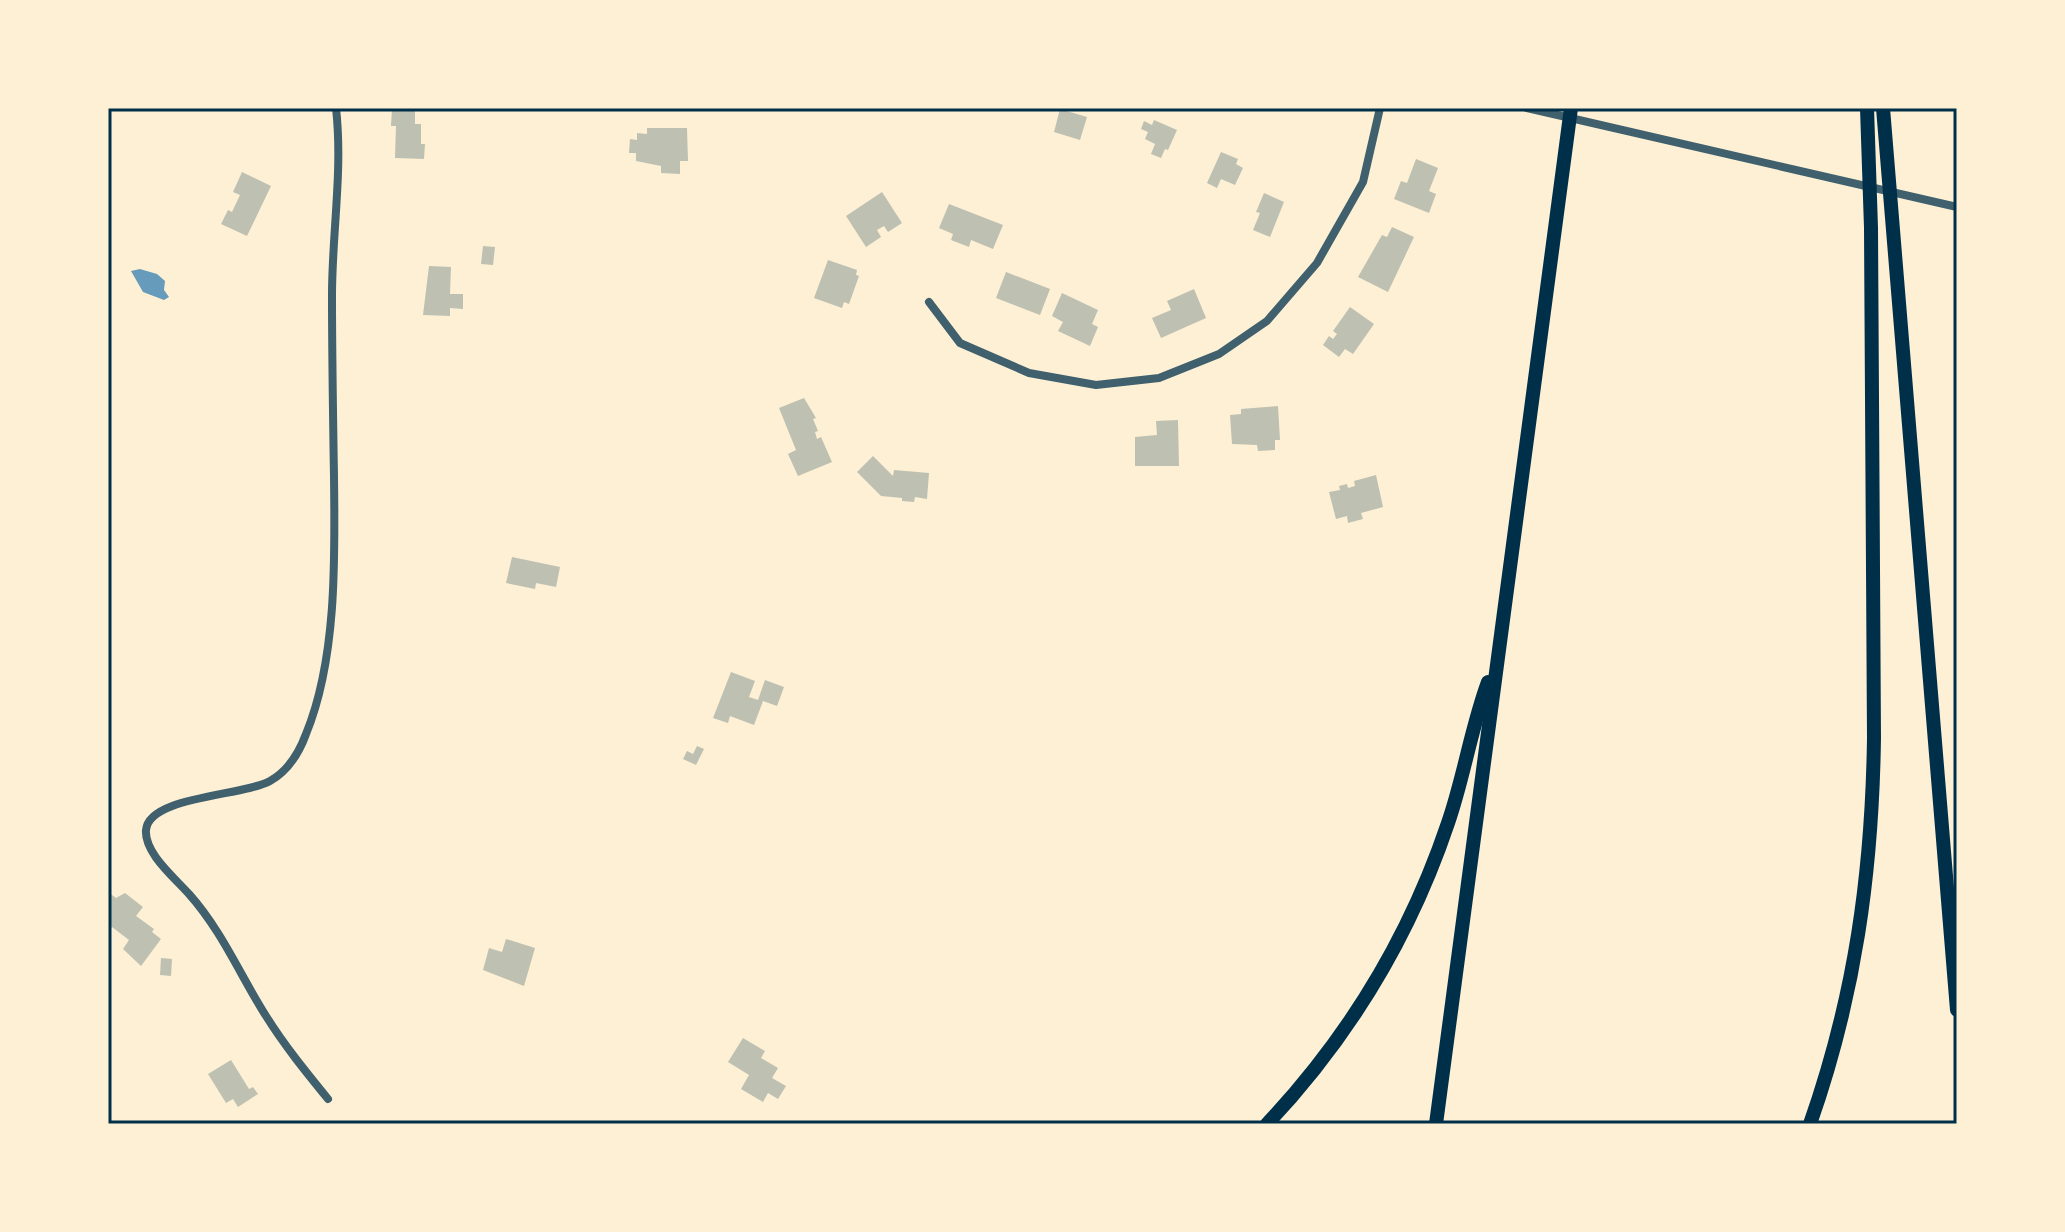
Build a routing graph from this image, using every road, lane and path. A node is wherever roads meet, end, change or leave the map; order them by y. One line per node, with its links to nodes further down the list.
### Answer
1 (336, 108): 11 (street)
2 (1380, 108): 8 (street)
3 (1527, 108): 7 (street)
4 (1571, 108): 9 (highway)
5 (1867, 108): 14 (highway)
6 (1883, 108): 10 (highway)
7 (1957, 207)
8 (929, 302)
9 (1498, 655): 12 (highway); 13 (highway)
10 (1957, 1010)
11 (328, 1099)
12 (1267, 1124)
13 (1436, 1124)
14 (1810, 1124)

